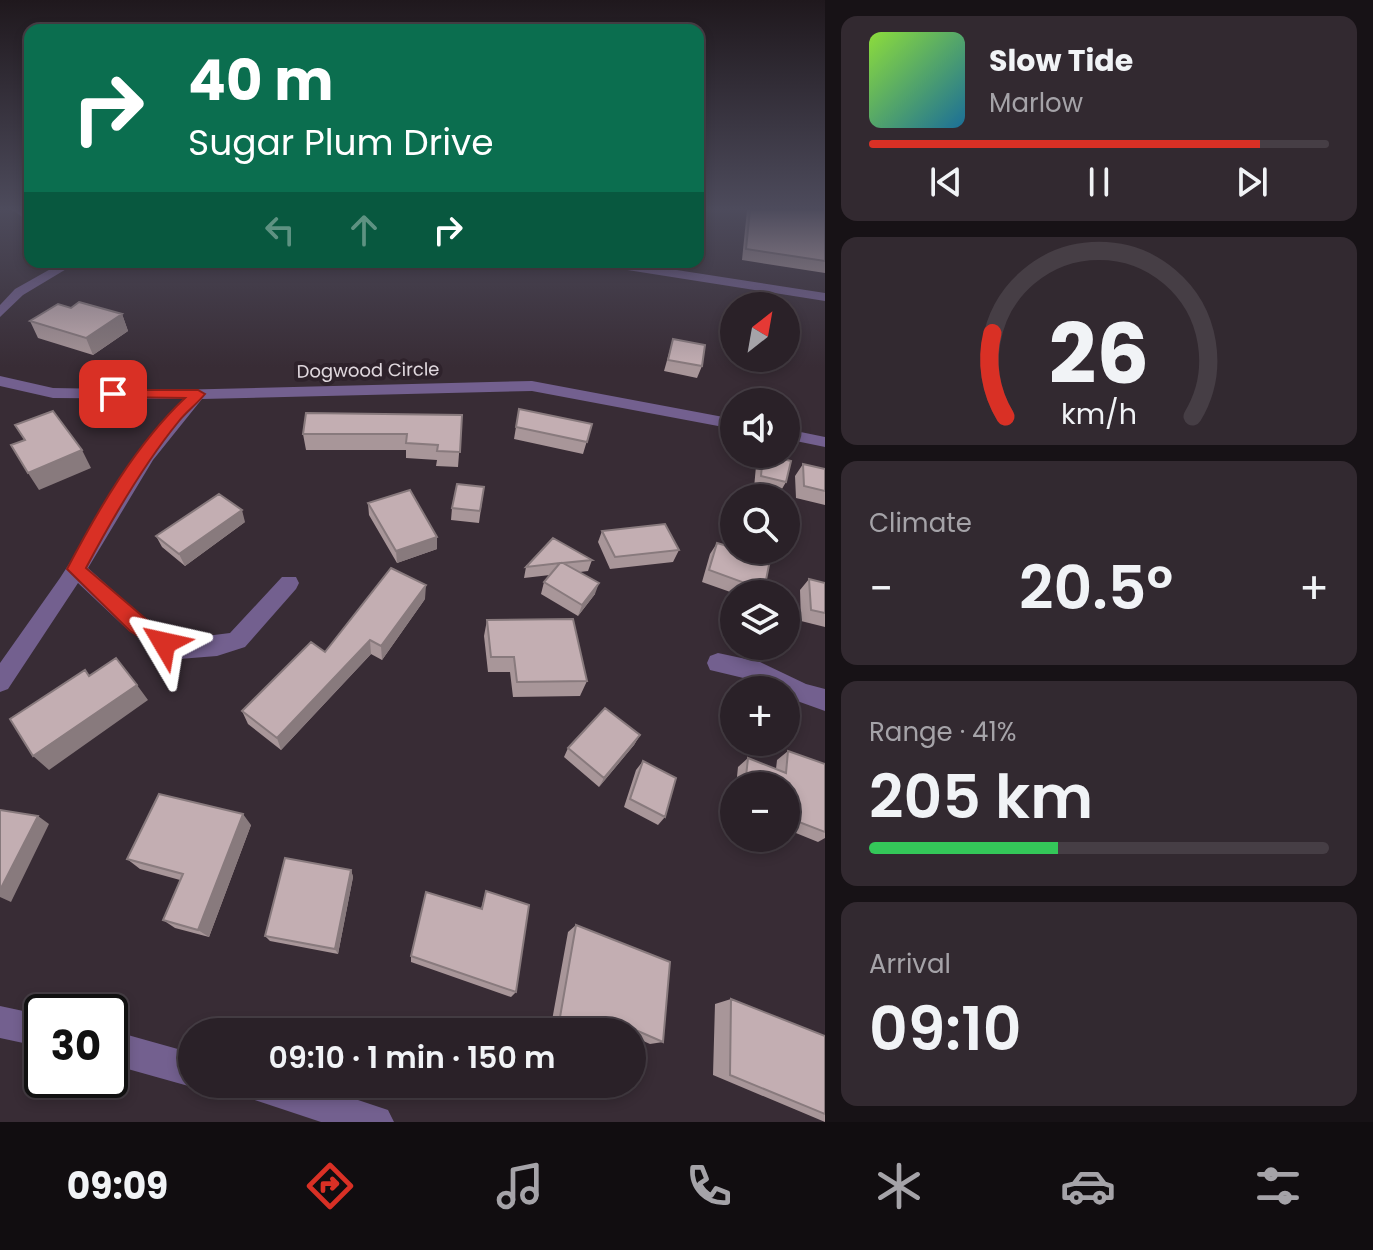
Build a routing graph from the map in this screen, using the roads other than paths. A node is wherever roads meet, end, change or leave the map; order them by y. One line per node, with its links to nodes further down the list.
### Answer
1 (61, 268): 4 (street)
2 (640, 268): 3 (street)
3 (825, 297)
4 (0, 313)
5 (0, 381): 6 (street, Dogwood Circle)
6 (198, 394): 7 (street, Dogwood Circle); 10 (street)
7 (720, 421)
8 (800, 437): 9 (street)
9 (825, 442)
10 (76, 569): 11 (street); 13 (street)
11 (289, 583)
12 (718, 663): 14 (street)
13 (0, 682)
14 (825, 700)
15 (0, 1022): 16 (street)
16 (24, 1027)
17 (128, 1052): 18 (street)
18 (178, 1066)
19 (291, 1098): 20 (street)
20 (334, 1115): 21 (street)
21 (376, 1122)

